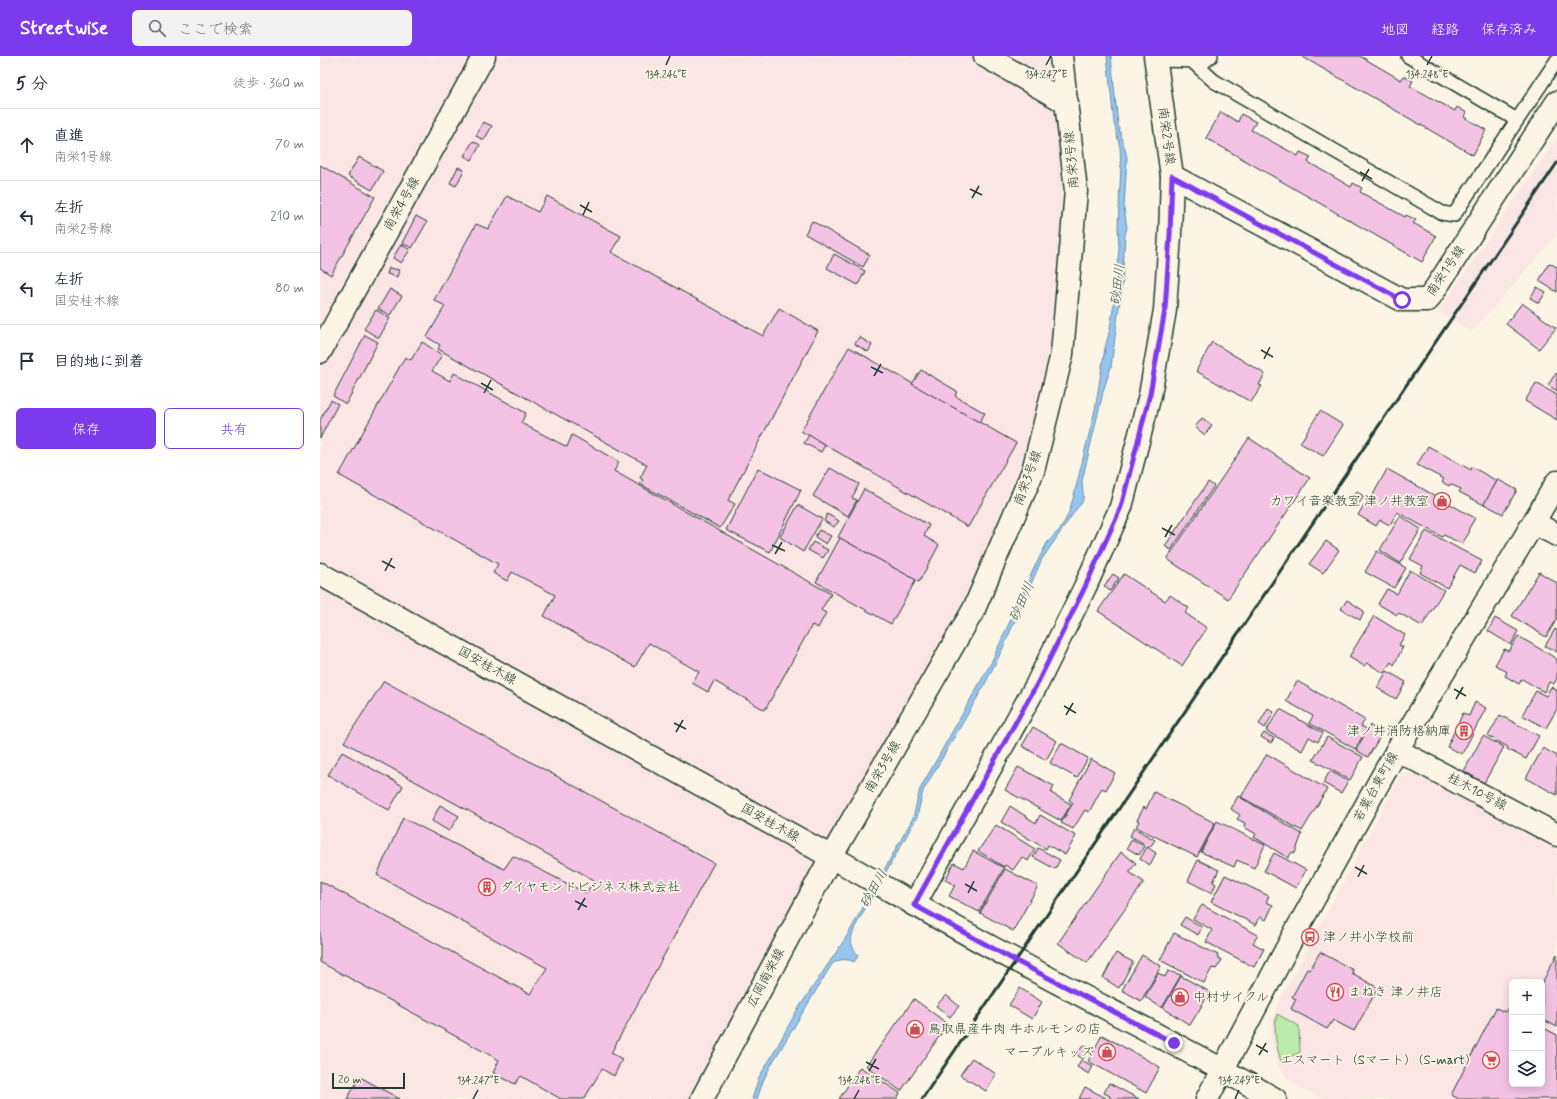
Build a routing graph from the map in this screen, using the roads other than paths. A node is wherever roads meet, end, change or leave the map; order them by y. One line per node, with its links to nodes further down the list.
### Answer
1 (484, 56): 13 (street, 南栄4号線)
2 (986, 56): 10 (street)
3 (1061, 56): 10 (street, 南栄3号線)
4 (1211, 56): 8 (lane)
5 (1408, 56): 11 (lane)
6 (1155, 58): 8 (lane); 12 (street, 南栄2号線)
7 (1557, 60): 11 (lane)
8 (1192, 61): 11 (lane)
9 (1557, 102): 12 (street, 南栄1号線)
10 (1067, 103): 20 (street, 南栄3号線)
11 (1517, 120)
12 (1172, 176): 21 (street, 南栄2号線)
13 (320, 352)
14 (1557, 482): 15 (street, 若葉台東町線)
15 (1534, 523): 16 (street); 18 (street, 若葉台東町線)
16 (1557, 535)
17 (320, 574): 20 (street, 国安桂木線)
18 (1397, 750): 19 (street, 桂木10号線); 22 (street, 若葉台東町線)
19 (1557, 835)
20 (839, 861): 21 (street, 国安桂木線); 23 (street, 広岡南栄線)
21 (907, 900): 22 (street, 国安桂木線)
22 (1222, 1069): 24 (street, 若葉台東町線); 25 (street, 国安桂木線)
23 (702, 1099)
24 (1207, 1099)
25 (1275, 1099)

